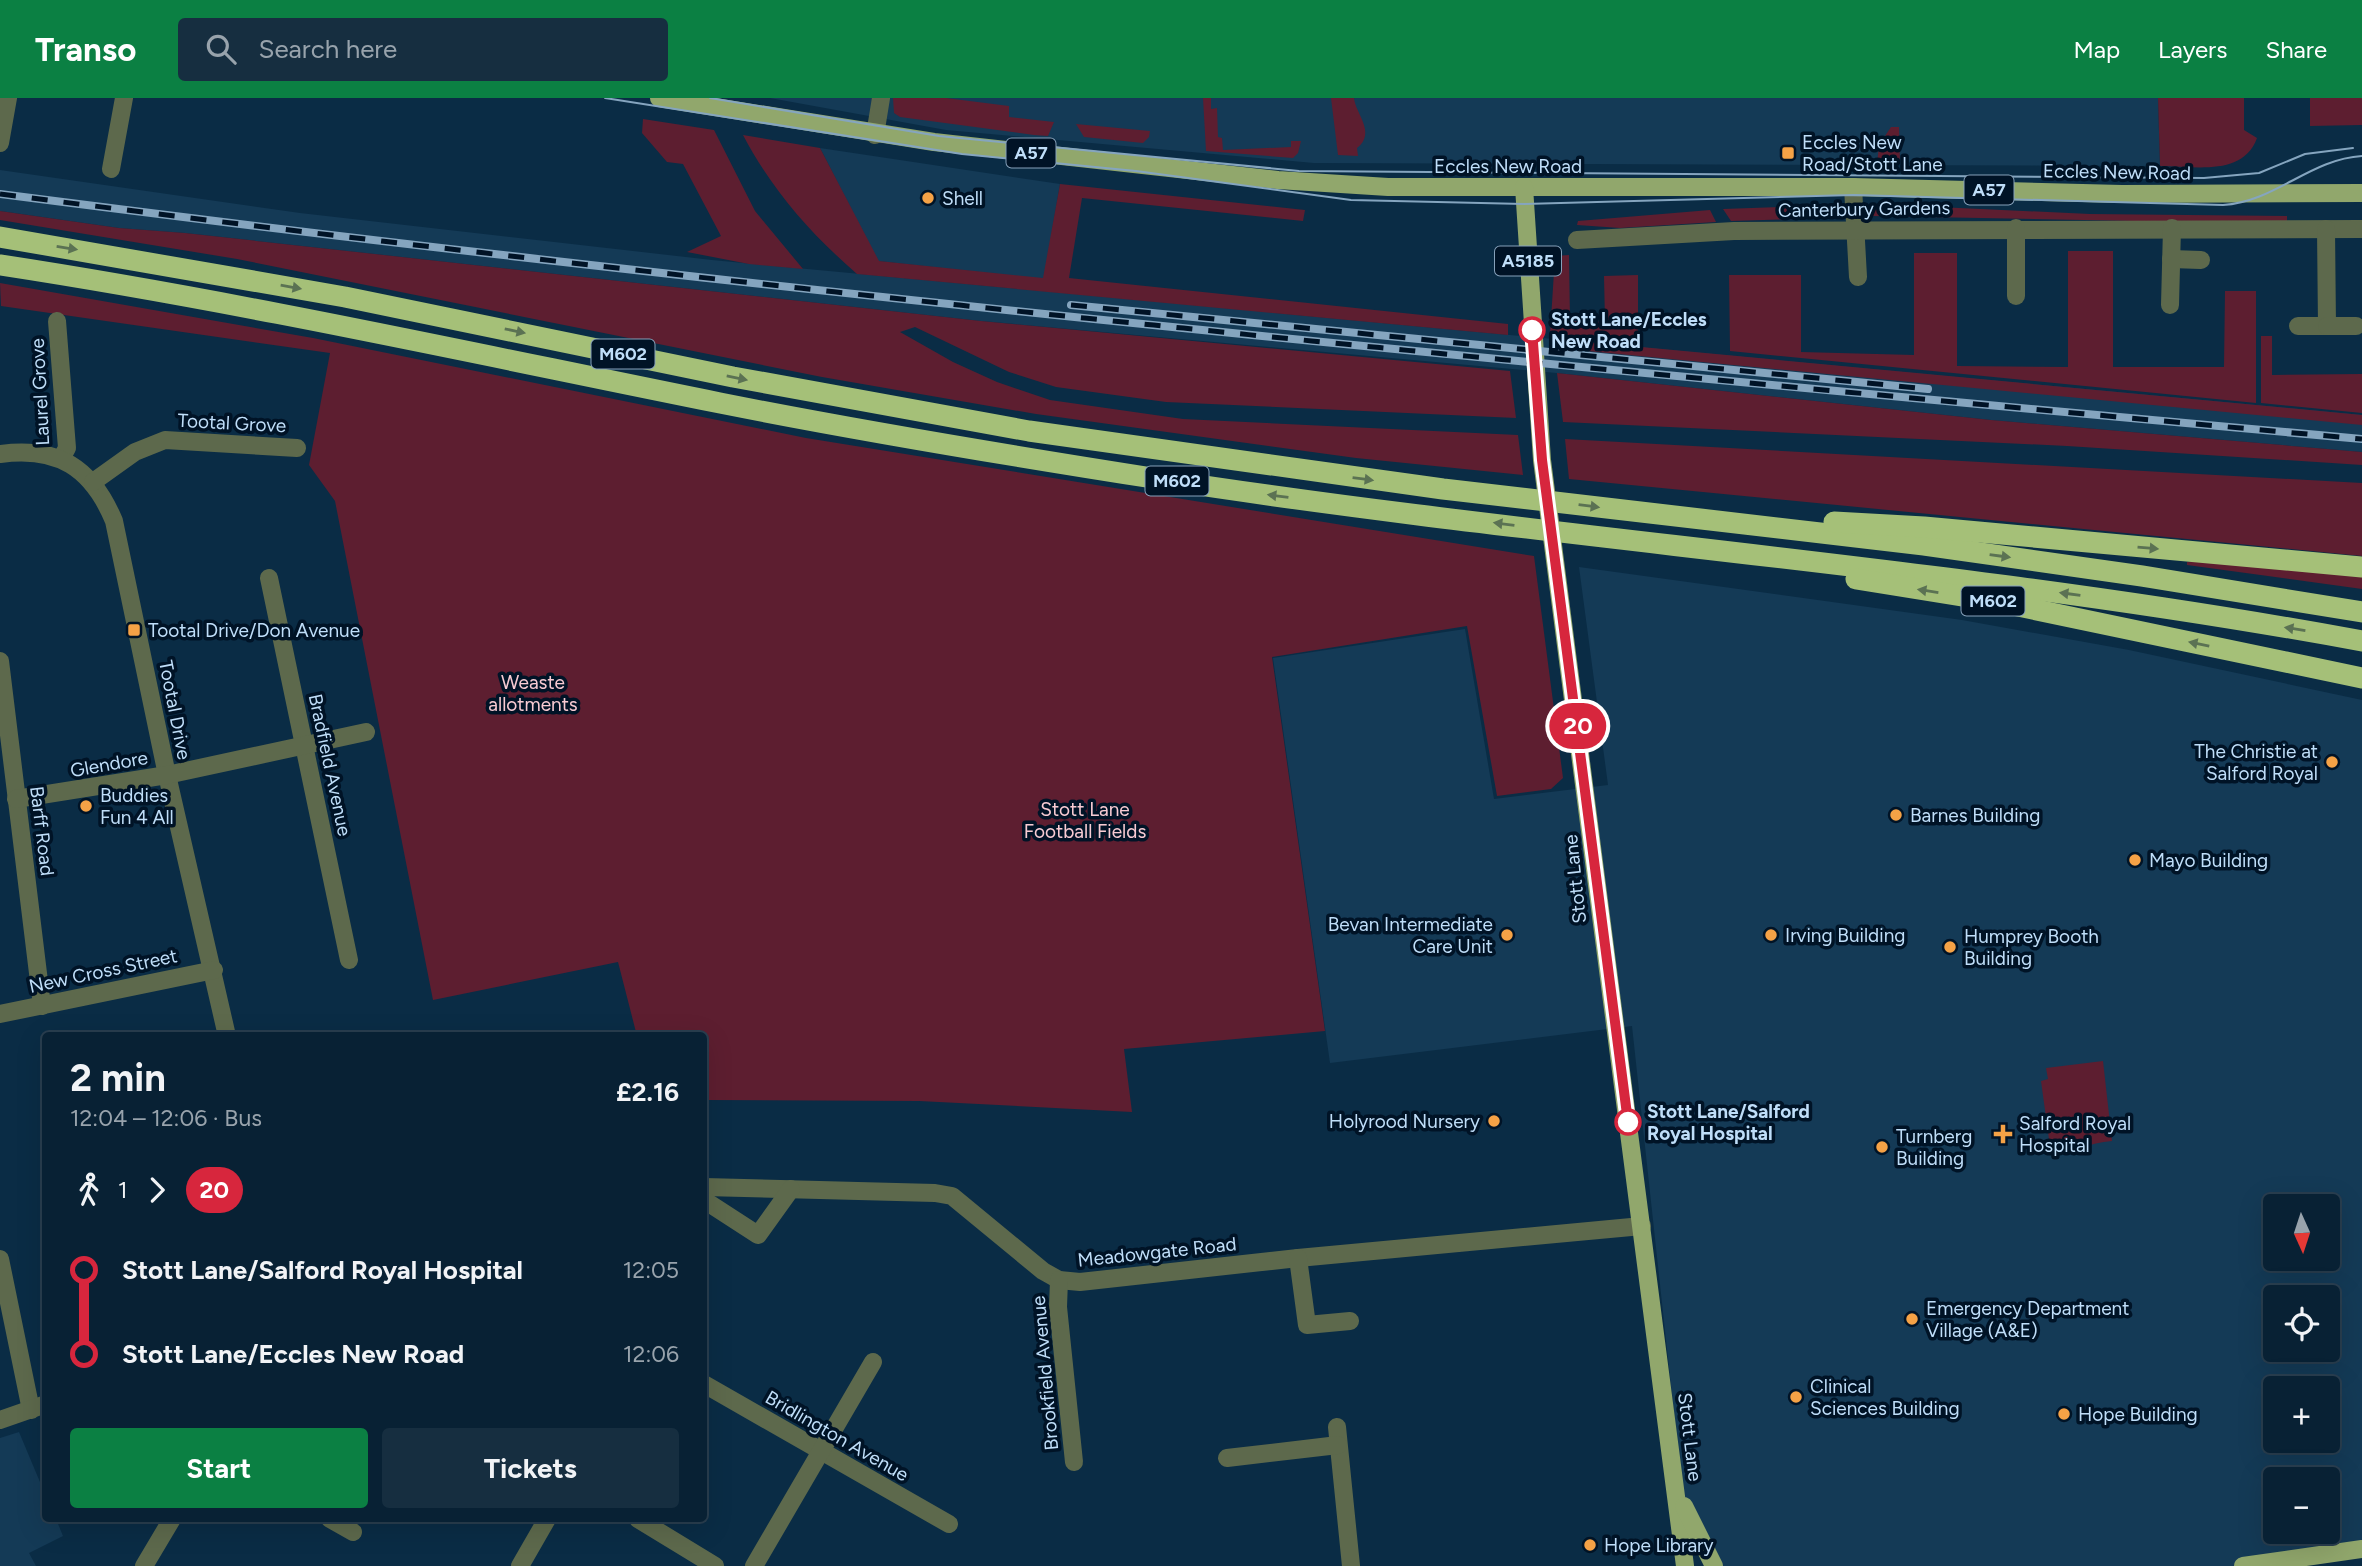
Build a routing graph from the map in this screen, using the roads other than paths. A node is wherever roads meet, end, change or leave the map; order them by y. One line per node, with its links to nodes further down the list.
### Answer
1 (8, 98): 6 (street)
2 (124, 98): 7 (street)
3 (659, 98): 5 (main road, Eccles New Road / A57)
4 (881, 98): 5 (street)
5 (875, 135): 8 (main road, Eccles New Road / A57)
6 (0, 144)
7 (111, 169)
8 (1524, 187): 9 (main road, Eccles New Road / A57); 52 (main road, Stott Lane / A5185)
9 (1853, 187): 10 (main road, Eccles New Road / A57); 15 (street)
10 (2362, 193)
11 (2016, 228): 12 (street, Canterbury Gardens); 15 (street, Canterbury Gardens); 22 (street)
12 (2172, 228): 13 (street, Canterbury Gardens); 18 (street)
13 (2326, 229): 14 (street, Canterbury Gardens); 26 (street)
14 (2362, 229)
15 (1856, 230): 17 (street, Canterbury Gardens); 21 (street)
16 (0, 237): 32 (highway, M602, one-way to 32)
17 (1577, 240)
18 (2171, 259): 19 (street); 23 (street)
19 (2201, 260)
20 (0, 265): 33 (highway, M602, one-way to 20)
21 (1858, 277)
22 (2016, 296)
23 (2170, 305)
24 (57, 321): 30 (street, Laurel Grove)
25 (2298, 326): 26 (street)
26 (2326, 326): 27 (street)
27 (2356, 326)
28 (298, 447): 31 (street, Tootal Grove)
29 (6, 453): 30 (street, Tootal Drive)
30 (61, 459): 31 (street, Tootal Drive)
31 (93, 482): 42 (street, Tootal Drive)
32 (1640, 512): 34 (highway, M602, one-way to 34); 36 (highway, M602, one-way to 36)
33 (1621, 537): 37 (highway, M602, one-way to 33); 39 (highway, M602, one-way to 33)
34 (2362, 567)
35 (269, 578): 41 (street, Bradfield Avenue)
36 (2362, 612)
37 (2362, 641)
38 (0, 661): 43 (street, Barff Road)
39 (2362, 678)
40 (366, 732): 41 (street, Glendore)
41 (305, 745): 42 (street, Glendore); 44 (street, Bradfield Avenue)
42 (167, 775): 43 (street, Glendore); 45 (street, Tootal Drive)
43 (16, 799): 46 (street, Barff Road)
44 (349, 960)
45 (214, 970): 46 (street, New Cross Street); 48 (street, Tootal Drive)
46 (42, 1006): 47 (street, New Cross Street)
47 (0, 1014)
48 (226, 1032)
49 (707, 1187): 50 (street, Meadowgate Road)
50 (791, 1189): 51 (street); 55 (street, Meadowgate Road)
51 (707, 1202)
52 (1642, 1226): 53 (street, Meadowgate Road); 66 (main road, Stott Lane / A5185)
53 (1298, 1258): 55 (street, Meadowgate Road); 56 (street)
54 (0, 1259): 59 (street)
55 (1059, 1280): 65 (street, Brookfield Avenue)
56 (1350, 1321)
57 (873, 1362): 63 (street)
58 (707, 1386): 63 (street, Bridlington Avenue)
59 (38, 1407): 60 (street)
60 (0, 1420)
61 (1337, 1427): 62 (street)
62 (1338, 1445): 64 (street); 78 (street)
63 (821, 1451): 71 (street, Bridlington Avenue); 77 (street)
64 (1227, 1458)
65 (1074, 1462)
66 (1675, 1486): 79 (main road, Stott Lane / A5185); 80 (main road)
67 (170, 1522): 74 (street)
68 (335, 1522): 72 (street)
69 (545, 1522): 75 (street)
70 (643, 1522): 76 (street)
71 (949, 1524)
72 (353, 1532)
73 (2362, 1549): 81 (main road)
74 (144, 1566)
75 (520, 1566)
76 (715, 1566)
77 (754, 1566)
78 (1351, 1566)
79 (1685, 1566)
80 (1714, 1566)
81 (2243, 1566)

